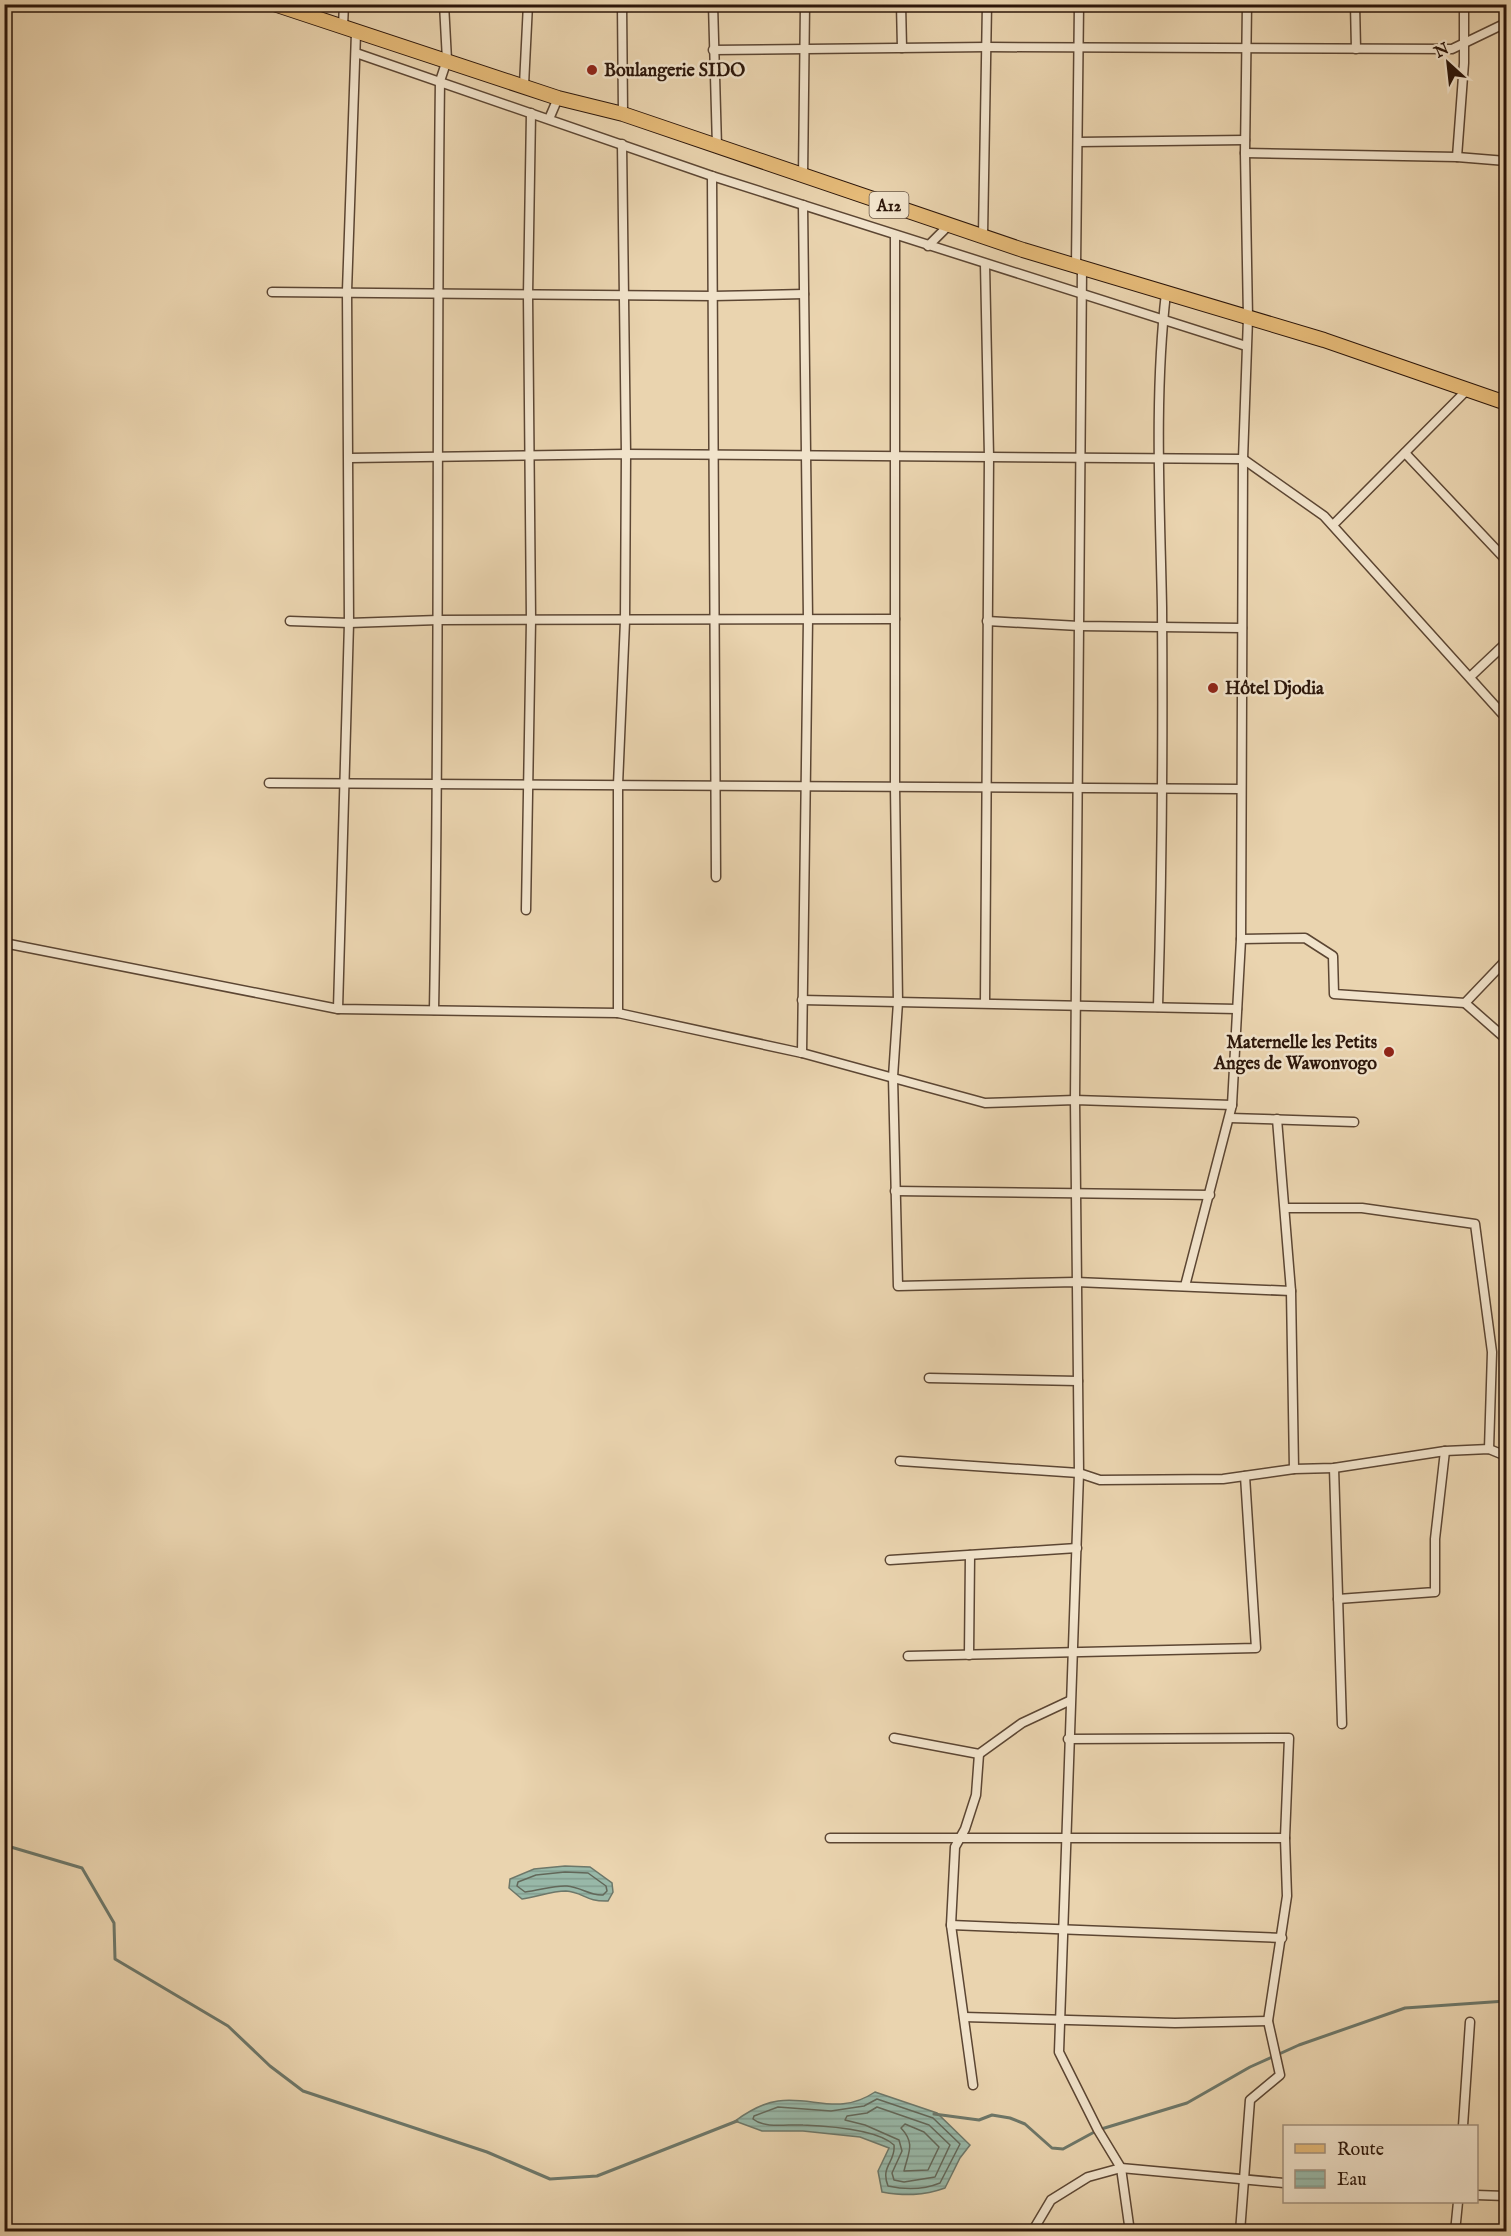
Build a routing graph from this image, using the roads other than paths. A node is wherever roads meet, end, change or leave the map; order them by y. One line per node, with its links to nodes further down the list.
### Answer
1 (274, 4): 15 (main road, A12)
2 (344, 4): 15 (street)
3 (444, 4): 25 (street)
4 (528, 4): 27 (street)
5 (622, 4): 30 (street)
6 (713, 4): 22 (street)
7 (805, 4): 19 (street)
8 (901, 4): 18 (street)
9 (987, 4): 17 (street)
10 (1079, 4): 20 (street)
11 (1247, 4): 23 (street)
12 (1354, 4): 21 (street)
13 (1464, 4): 16 (street)
14 (1506, 23): 16 (street)
15 (350, 29): 24 (street); 25 (main road, A12)
16 (1464, 43): 21 (street); 37 (street)
17 (987, 47): 18 (street); 20 (street); 44 (street)
18 (902, 48): 19 (street)
19 (804, 49): 22 (street); 40 (street)
20 (1079, 49): 23 (street); 33 (street)
21 (1356, 49): 23 (street)
22 (713, 50): 35 (street)
23 (1247, 50): 32 (street)
24 (356, 53): 26 (street); 48 (street)
25 (447, 60): 26 (street); 27 (main road, A12)
26 (440, 81): 29 (street); 52 (street)
27 (524, 85): 28 (main road, A12)
28 (558, 98): 30 (main road, A12); 31 (street)
29 (531, 113): 31 (street); 53 (street)
30 (623, 114): 35 (main road, A12)
31 (549, 119): 34 (street)
32 (1245, 140): 33 (street); 36 (street)
33 (1078, 142): 47 (street)
34 (622, 144): 39 (street); 54 (street)
35 (717, 147): 40 (main road, A12)
36 (1245, 153): 37 (street); 57 (street)
37 (1457, 157): 38 (street)
38 (1506, 161)
39 (712, 176): 41 (street); 55 (street)
40 (803, 177): 42 (main road, A12)
41 (803, 206): 43 (street); 51 (street)
42 (949, 225): 44 (main road, A12); 45 (street)
43 (895, 235): 45 (street); 67 (street)
44 (983, 235): 47 (main road, A12)
45 (928, 246): 46 (street)
46 (985, 264): 56 (street); 70 (street)
47 (1079, 267): 50 (main road, A12); 56 (street)
48 (347, 291): 49 (street); 52 (street); 68 (street)
49 (272, 292)
50 (1166, 293): 57 (main road, A12); 58 (street)
51 (804, 294): 55 (street); 66 (street)
52 (438, 295): 53 (street); 69 (street)
53 (528, 295): 54 (street); 64 (street)
54 (625, 296): 55 (street); 63 (street)
55 (713, 296): 65 (street)
56 (1084, 296): 58 (street); 71 (street)
57 (1248, 318): 59 (street); 60 (main road, A12)
58 (1163, 322): 59 (street); 72 (street)
59 (1246, 346): 73 (street)
60 (1467, 390): 61 (main road, A12); 62 (street)
61 (1506, 403)
62 (1405, 453): 74 (street); 75 (street)
63 (626, 454): 64 (street); 65 (street); 81 (street)
64 (530, 456): 69 (street); 79 (street)
65 (715, 456): 66 (street); 82 (street)
66 (806, 457): 67 (street); 76 (street)
67 (895, 457): 70 (street); 77 (street)
68 (350, 458): 69 (street); 84 (street)
69 (438, 458): 78 (street)
70 (989, 458): 71 (street); 83 (street)
71 (1079, 458): 72 (street); 85 (street)
72 (1160, 459): 73 (street); 86 (street)
73 (1244, 459): 74 (street); 87 (street)
74 (1333, 525): 89 (street)
75 (1506, 560)
76 (808, 619): 77 (street); 82 (street); 97 (street)
77 (896, 619): 98 (street)
78 (438, 620): 79 (street); 84 (street); 93 (street)
79 (531, 620): 81 (street); 94 (street)
80 (290, 621): 84 (street)
81 (625, 621): 82 (street); 95 (street)
82 (716, 621): 96 (street)
83 (987, 621): 85 (street); 99 (street)
84 (349, 623): 92 (street)
85 (1078, 626): 86 (street); 100 (street)
86 (1162, 628): 87 (street); 101 (street)
87 (1242, 628): 102 (street)
88 (1506, 643): 89 (street)
89 (1470, 676): 90 (street)
90 (1506, 718)
91 (269, 783): 92 (street)
92 (344, 784): 93 (street); 114 (street)
93 (438, 784): 94 (street); 116 (street)
94 (528, 785): 95 (street); 104 (street)
95 (618, 785): 96 (street); 117 (street)
96 (716, 785): 97 (street); 103 (street)
97 (805, 786): 98 (street); 108 (street)
98 (895, 787): 99 (street); 109 (street)
99 (986, 788): 100 (street); 111 (street)
100 (1078, 788): 101 (street); 112 (street)
101 (1164, 789): 102 (street); 113 (street)
102 (1241, 789): 105 (street)
103 (716, 877)
104 (526, 910)
105 (1241, 939): 110 (street); 115 (street)
106 (4, 943): 114 (street)
107 (1506, 960): 110 (street)
108 (802, 1000): 109 (street); 119 (street)
109 (898, 1002): 111 (street); 120 (street)
110 (1465, 1003): 118 (street)
111 (985, 1004): 112 (street)
112 (1077, 1005): 113 (street); 121 (street)
113 (1158, 1007): 115 (street)
114 (338, 1009): 116 (street)
115 (1237, 1009): 122 (street)
116 (434, 1011): 117 (street)
117 (618, 1013): 119 (street)
118 (1506, 1039)
119 (802, 1053): 120 (street)
120 (893, 1077): 121 (street); 126 (street)
121 (1075, 1100): 122 (street); 127 (street)
122 (1232, 1105): 123 (street)
123 (1230, 1118): 124 (street); 128 (street)
124 (1277, 1119): 125 (street); 129 (street)
125 (1354, 1122)
126 (895, 1191): 127 (street); 130 (street)
127 (1075, 1195): 128 (street); 130 (street)
128 (1210, 1195): 131 (street)
129 (1285, 1208): 132 (street); 135 (street)
130 (1076, 1282): 131 (street); 134 (street)
131 (1185, 1287): 132 (street)
132 (1291, 1291): 140 (street)
133 (929, 1378): 134 (street)
134 (1078, 1381): 141 (street)
135 (1489, 1449): 136 (street); 137 (street)
136 (1445, 1450): 139 (street); 146 (street)
137 (1506, 1456)
138 (900, 1461): 141 (street)
139 (1334, 1468): 140 (street); 146 (street)
140 (1294, 1469): 142 (street)
141 (1079, 1473): 142 (street); 143 (street)
142 (1245, 1476): 147 (street)
143 (1077, 1548): 144 (street); 147 (street)
144 (970, 1555): 145 (street); 148 (street)
145 (890, 1560)
146 (1338, 1599): 151 (street)
147 (1072, 1653): 148 (street); 150 (street)
148 (969, 1655): 149 (street)
149 (908, 1656)
150 (1069, 1701): 153 (street); 154 (street)
151 (1342, 1724)
152 (894, 1738): 154 (street)
153 (1068, 1739): 155 (street); 158 (street)
154 (979, 1754): 156 (street)
155 (1065, 1836): 156 (street); 158 (street); 160 (street)
156 (961, 1837): 157 (street); 159 (street)
157 (830, 1838)
158 (1285, 1838): 161 (street)
159 (951, 1925): 160 (street); 162 (street)
160 (1063, 1928): 161 (street); 163 (street)
161 (1282, 1938): 164 (street)
162 (964, 2017): 163 (street); 166 (street)
163 (1060, 2020): 164 (street); 168 (street)
164 (1268, 2021): 169 (street)
165 (1470, 2022): 167 (street)
166 (973, 2085)
167 (1463, 2125)
168 (1121, 2168): 169 (street); 174 (street); 176 (street)
169 (1243, 2180): 170 (street); 177 (street)
170 (1283, 2183)
171 (1478, 2195): 172 (street)
172 (1506, 2196)
173 (1458, 2203): 178 (street)
174 (1032, 2231): 175 (street)
175 (1042, 2232)
176 (1130, 2232)
177 (1240, 2232)
178 (1455, 2232)

